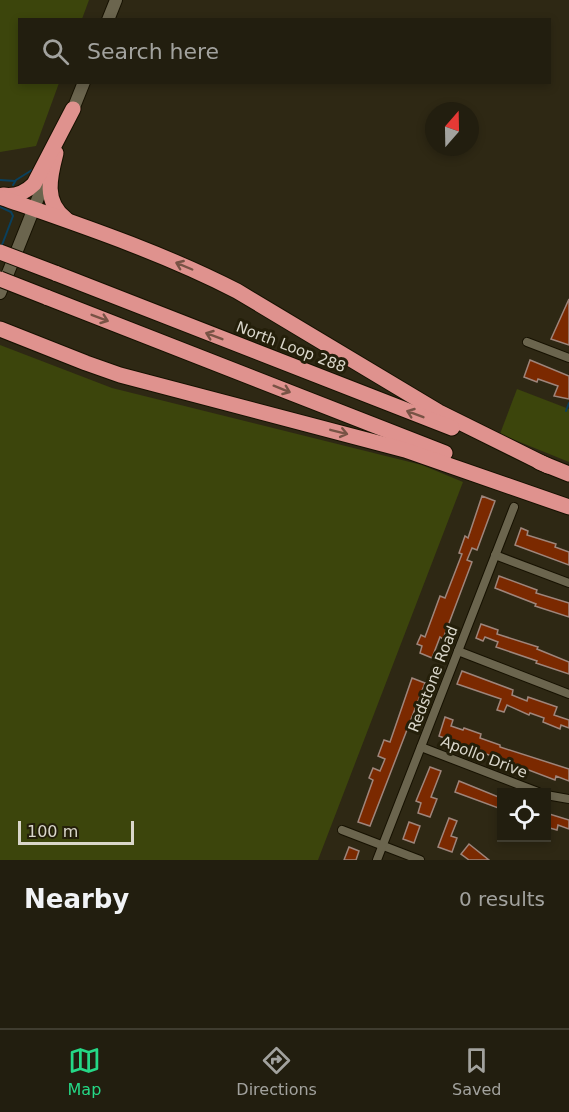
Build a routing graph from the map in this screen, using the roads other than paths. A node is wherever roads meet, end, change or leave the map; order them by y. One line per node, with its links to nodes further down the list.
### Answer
1 (116, 0): 2 (main road)
2 (109, 18)
3 (83, 84): 4 (main road)
4 (74, 109): 5 (main road); 6 (highway)
5 (58, 148): 7 (main road); 8 (highway)
6 (0, 195): 7 (highway)
7 (33, 208): 8 (highway); 11 (main road)
8 (71, 222): 17 (highway, one-way to 8)
9 (0, 252): 17 (highway, North Loop 288, one-way to 9, bridge)
10 (0, 279): 19 (highway, one-way to 19, bridge)
11 (0, 293)
12 (0, 329): 14 (highway)
13 (0, 339): 14 (highway)
14 (26, 339): 21 (highway, one-way to 21)
15 (527, 342): 16 (street)
16 (569, 358)
17 (548, 466): 18 (highway, North Loop 288)
18 (569, 474)
19 (569, 501)
20 (514, 507): 22 (street, Redstone Road)
21 (569, 507)
22 (495, 555): 23 (street); 24 (street, Redstone Road)
23 (569, 584)
24 (458, 651): 25 (street); 26 (street, Redstone Road)
25 (569, 694)
26 (421, 747): 27 (street, Apollo Drive); 31 (street, Redstone Road)
27 (528, 788)
28 (551, 796): 29 (street)
29 (569, 799)
30 (342, 830): 31 (street)
31 (382, 846): 32 (street, Redstone Road); 33 (street)
32 (377, 860)
33 (420, 860)

